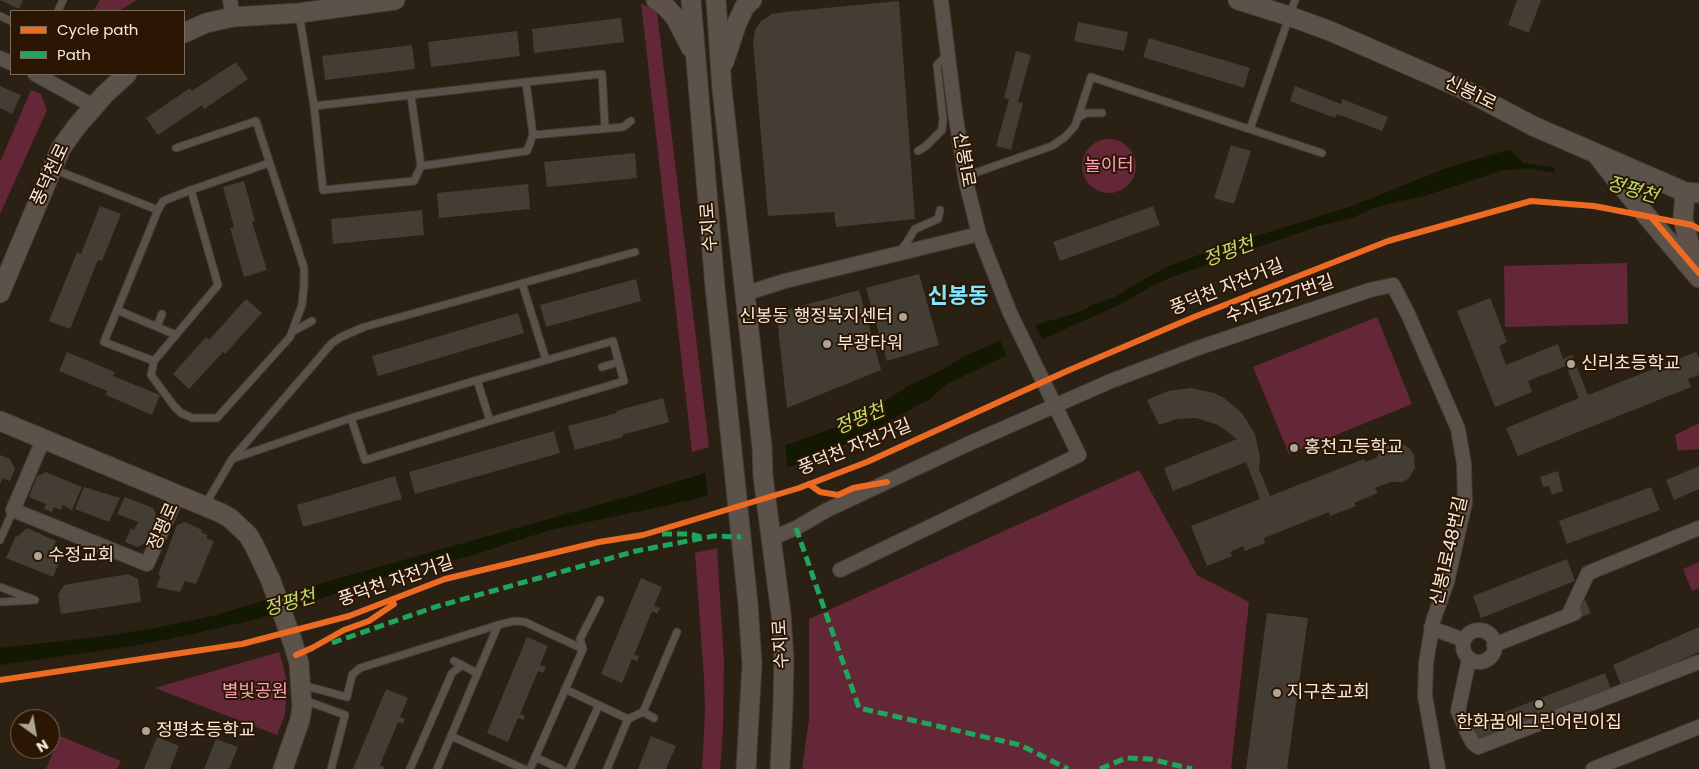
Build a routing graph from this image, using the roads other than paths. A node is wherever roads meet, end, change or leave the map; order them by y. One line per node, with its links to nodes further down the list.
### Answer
1 (395, 0): 10 (main road)
2 (656, 0): 13 (main road)
3 (692, 0): 13 (main road, 수지로)
4 (716, 0): 14 (main road, 수지로)
5 (752, 0): 14 (main road)
6 (941, 0): 12 (street, 신봉1로)
7 (1238, 0): 9 (main road, 신봉1로)
8 (232, 8): 10 (main road); 11 (main road)
9 (1292, 8): 25 (lane); 29 (main road, 신봉1로)
10 (299, 12): 19 (lane)
11 (185, 33)
12 (948, 55): 28 (lane); 34 (street, 신봉1로)
13 (697, 62): 104 (main road, 수지로)
14 (722, 71): 47 (main road, 수지로)
15 (37, 75): 20 (street)
16 (126, 75): 20 (main road, 풍덕천로)
17 (526, 82): 18 (lane); 24 (lane); 26 (lane)
18 (411, 96): 19 (lane); 32 (lane)
19 (314, 106): 32 (lane)
20 (95, 107): 33 (main road, 풍덕천로)
21 (1102, 113): 22 (lane)
22 (1077, 118): 25 (lane); 34 (lane)
23 (631, 121): 24 (lane)
24 (605, 128): 26 (lane)
25 (1250, 129): 30 (lane)
26 (534, 135): 32 (lane)
27 (176, 148): 31 (lane)
28 (918, 151)
29 (1595, 152): 36 (main road, 신봉1로); 43 (main road)
30 (1322, 153)
31 (269, 163): 35 (lane); 52 (lane)
32 (421, 166)
33 (53, 169): 37 (lane); 46 (main road, 풍덕천로)
34 (966, 176): 39 (street, 신봉1로)
35 (191, 190): 37 (lane); 53 (lane)
36 (1692, 192): 42 (main road)
37 (158, 210): 48 (lane)
38 (940, 210): 41 (lane)
39 (979, 234): 41 (street); 59 (street, 신봉1로)
40 (635, 252): 44 (lane)
41 (897, 254): 47 (street)
42 (1699, 266)
43 (1699, 278)
44 (522, 283): 54 (lane); 64 (lane)
45 (1393, 285): 59 (street, 수지로227번길); 76 (street, 신봉1로48번길)
46 (0, 293)
47 (744, 294): 69 (main road, 수지로)
48 (117, 310): 51 (lane); 55 (lane)
49 (162, 314): 51 (lane)
50 (312, 321): 52 (lane)
51 (157, 326): 53 (lane)
52 (292, 332): 55 (lane)
53 (176, 335): 55 (lane)
54 (546, 360): 56 (lane); 58 (lane)
55 (154, 361)
56 (619, 362): 57 (lane); 61 (lane)
57 (602, 367)
58 (477, 380): 60 (lane); 61 (lane)
59 (1055, 405): 69 (street, 수지로227번길); 71 (street)
60 (351, 418): 61 (lane); 64 (lane)
61 (490, 421)
62 (0, 422): 63 (main road, 정평로)
63 (43, 440): 65 (main road, 정평로); 67 (street)
64 (232, 459): 66 (lane)
65 (178, 494): 66 (main road, 정평로); 67 (street, 정평로)
66 (205, 506): 87 (main road, 정평로)
67 (13, 510): 70 (lane)
68 (1699, 528): 79 (street)
69 (770, 539): 105 (main road, 수지로)
70 (0, 540)
71 (840, 570)
72 (0, 587): 74 (lane)
73 (600, 600): 80 (lane)
74 (0, 602)
75 (498, 625): 80 (lane); 85 (lane); 87 (lane)
76 (1431, 628): 78 (street); 106 (street, 신봉1로48번길)
77 (677, 632): 89 (lane)
78 (1464, 640): 79 (street); 81 (street)
79 (1494, 645): 81 (street)
80 (583, 649): 86 (lane)
81 (1469, 659): 83 (street)
82 (454, 661): 84 (lane)
83 (1699, 662)
84 (462, 665): 85 (lane); 97 (lane)
85 (478, 673): 93 (lane)
86 (565, 689): 88 (lane); 94 (lane)
87 (301, 692): 95 (main road); 96 (lane)
88 (599, 705): 90 (lane); 102 (lane)
89 (643, 712): 90 (lane); 91 (lane)
90 (628, 718): 103 (lane)
91 (654, 718)
92 (1699, 727): 107 (street)
93 (451, 736): 98 (lane); 99 (lane)
94 (535, 757): 100 (lane); 101 (lane)
95 (283, 769)
96 (331, 769)
97 (410, 769)
98 (437, 769)
99 (524, 769)
100 (530, 769)
101 (561, 769)
102 (570, 769)
103 (606, 769)
104 (746, 769)
105 (780, 769)
106 (1438, 769)
107 (1593, 769)

